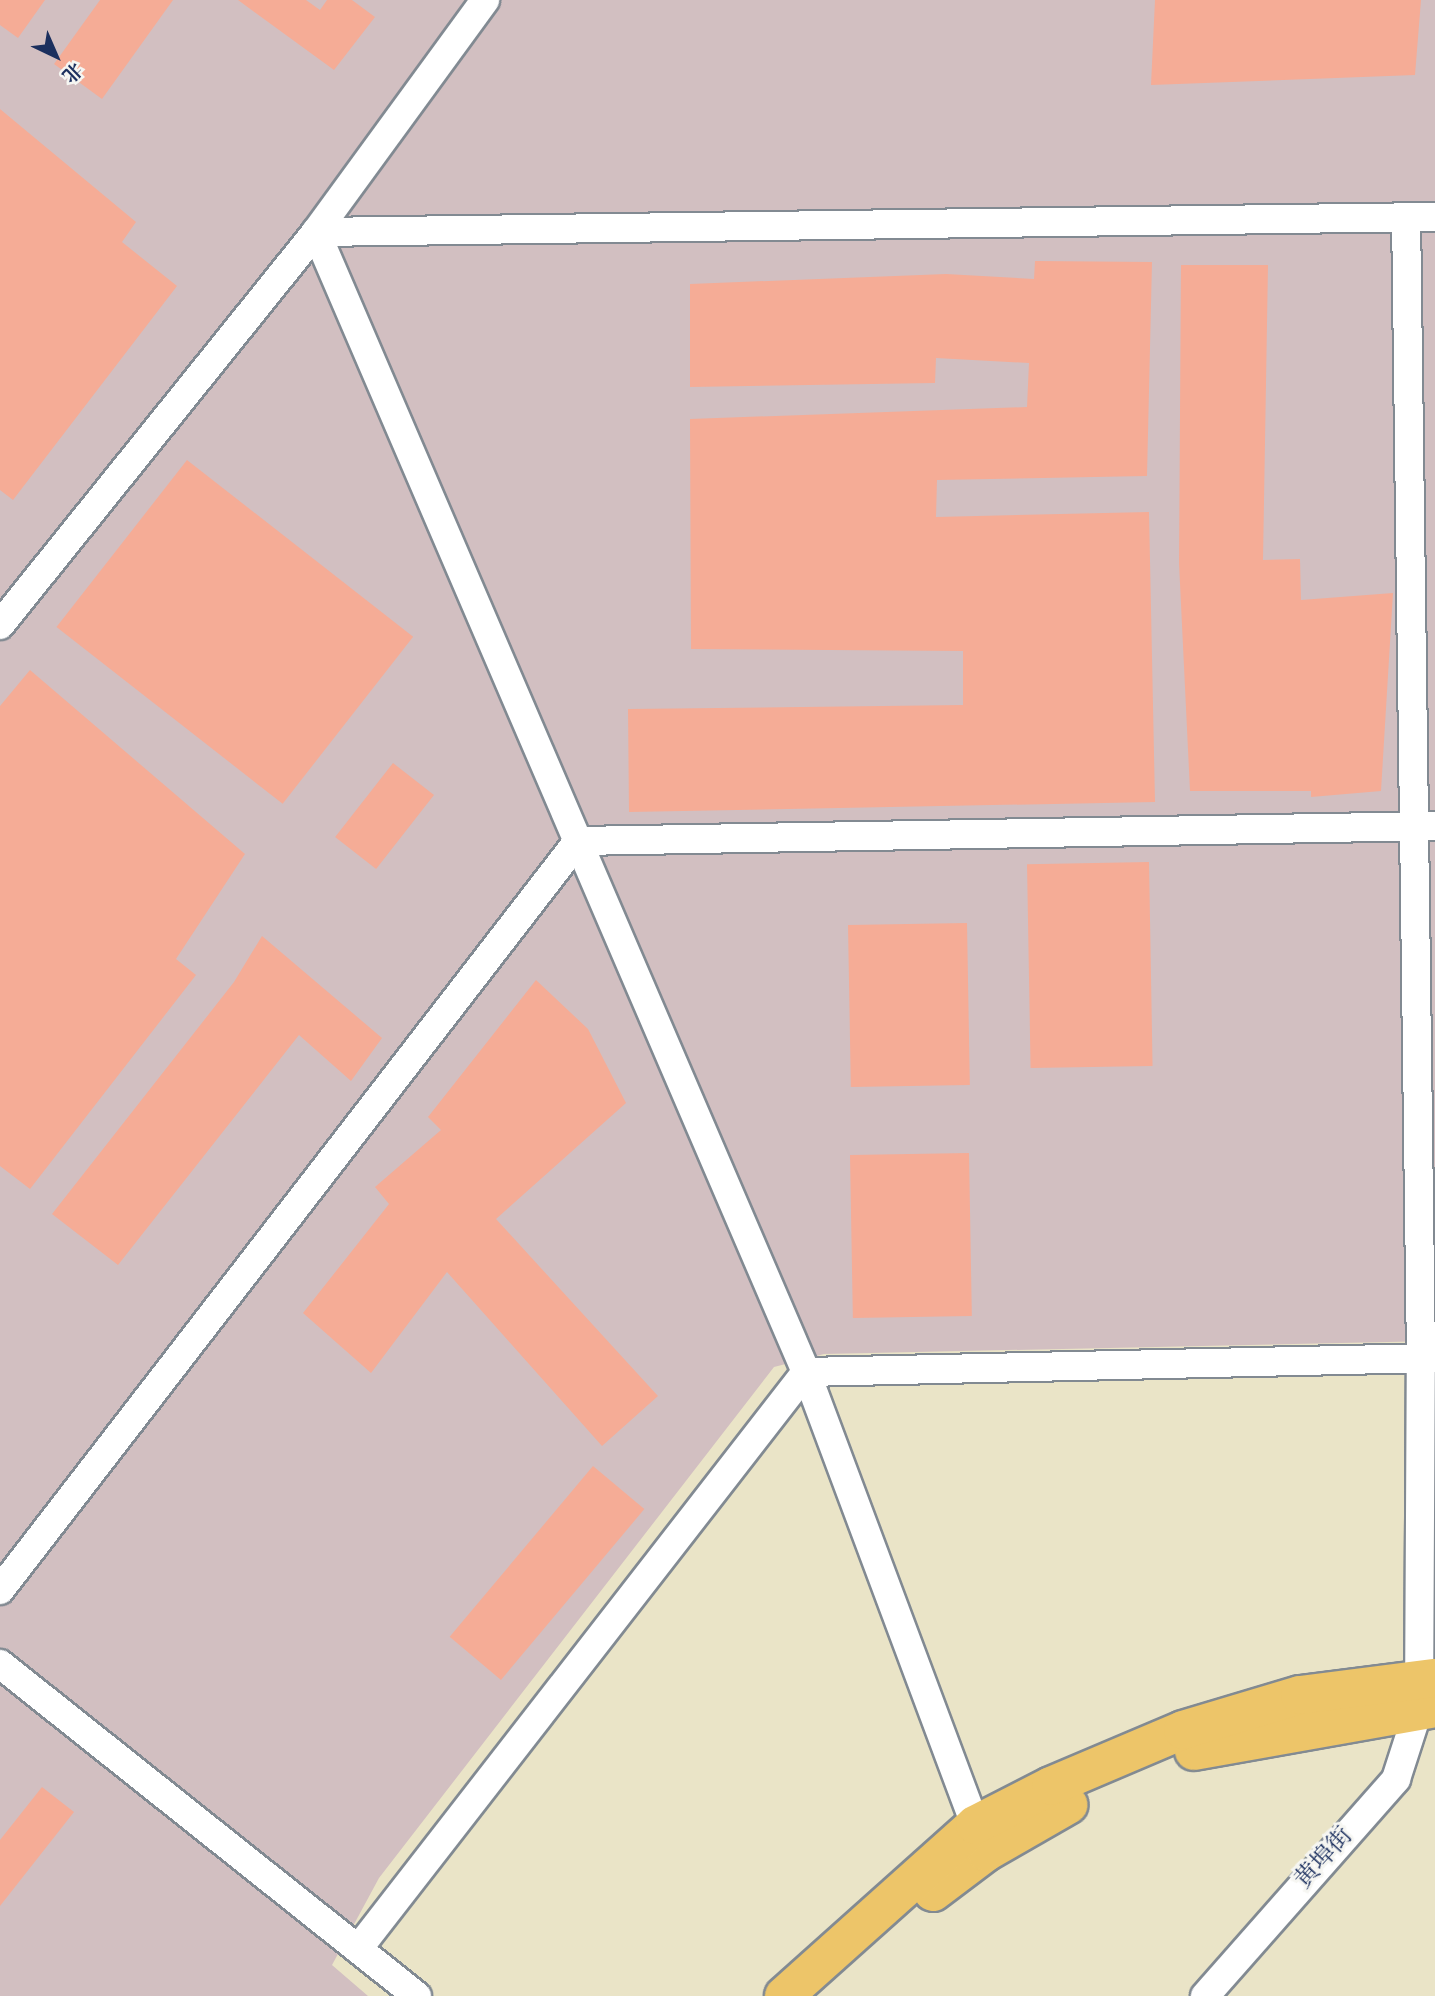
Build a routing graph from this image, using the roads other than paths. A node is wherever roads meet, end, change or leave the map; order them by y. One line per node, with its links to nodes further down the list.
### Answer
1 (485, 0): 4 (street)
2 (1435, 217): 3 (street)
3 (1406, 218): 4 (street); 6 (street, 黄埠街)
4 (316, 232): 5 (street); 7 (street)
5 (0, 625)
6 (1426, 827): 7 (street); 8 (street, 黄埠街)
7 (578, 841): 9 (street); 10 (street)
8 (1428, 1358): 9 (street); 12 (street, 黄埠街)
9 (806, 1372): 13 (street); 14 (street)
10 (0, 1590)
11 (0, 1664): 14 (street)
12 (1427, 1693): 13 (highway); 18 (street, 黄埠街)
13 (980, 1838): 16 (highway); 17 (highway)
14 (358, 1949): 15 (street)
15 (417, 1996)
16 (784, 1996)
17 (817, 1996)
18 (1205, 1996)

